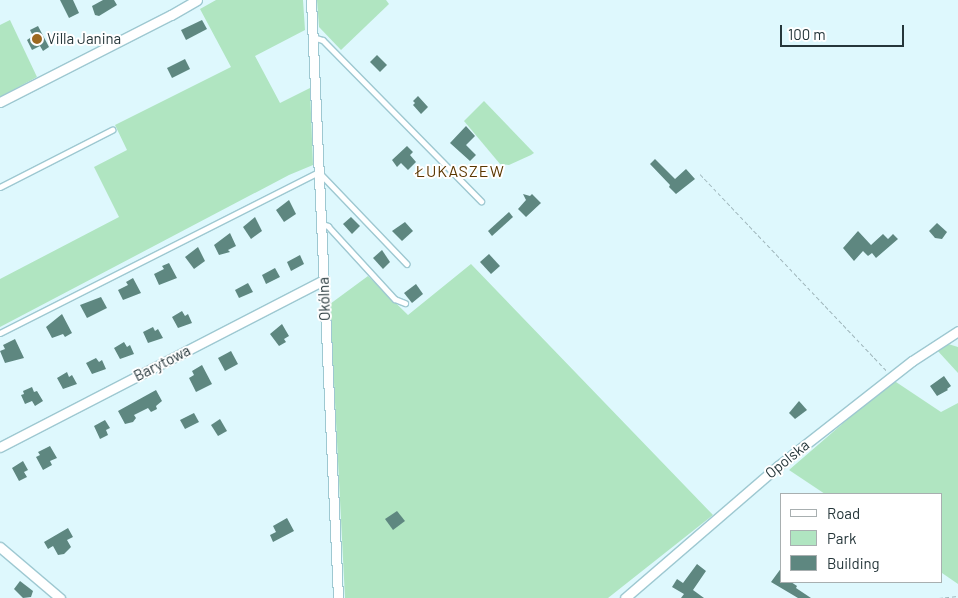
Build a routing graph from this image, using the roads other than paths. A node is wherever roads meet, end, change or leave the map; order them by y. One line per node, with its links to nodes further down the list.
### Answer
1 (197, 0): 4 (street)
2 (311, 0): 3 (street, Okólna)
3 (313, 37): 6 (street, Okólna); 8 (lane)
4 (0, 102)
5 (112, 130): 7 (lane)
6 (319, 172): 9 (street, Okólna); 10 (lane); 14 (lane)
7 (0, 187)
8 (481, 201)
9 (321, 223): 11 (street, Okólna); 12 (lane)
10 (407, 264)
11 (323, 280): 15 (street, Barytowa); 18 (street, Okólna)
12 (405, 303)
13 (958, 330): 19 (street, Opolska)
14 (0, 333)
15 (0, 447)
16 (0, 547): 17 (street)
17 (57, 597)
18 (338, 598)
19 (625, 598)

